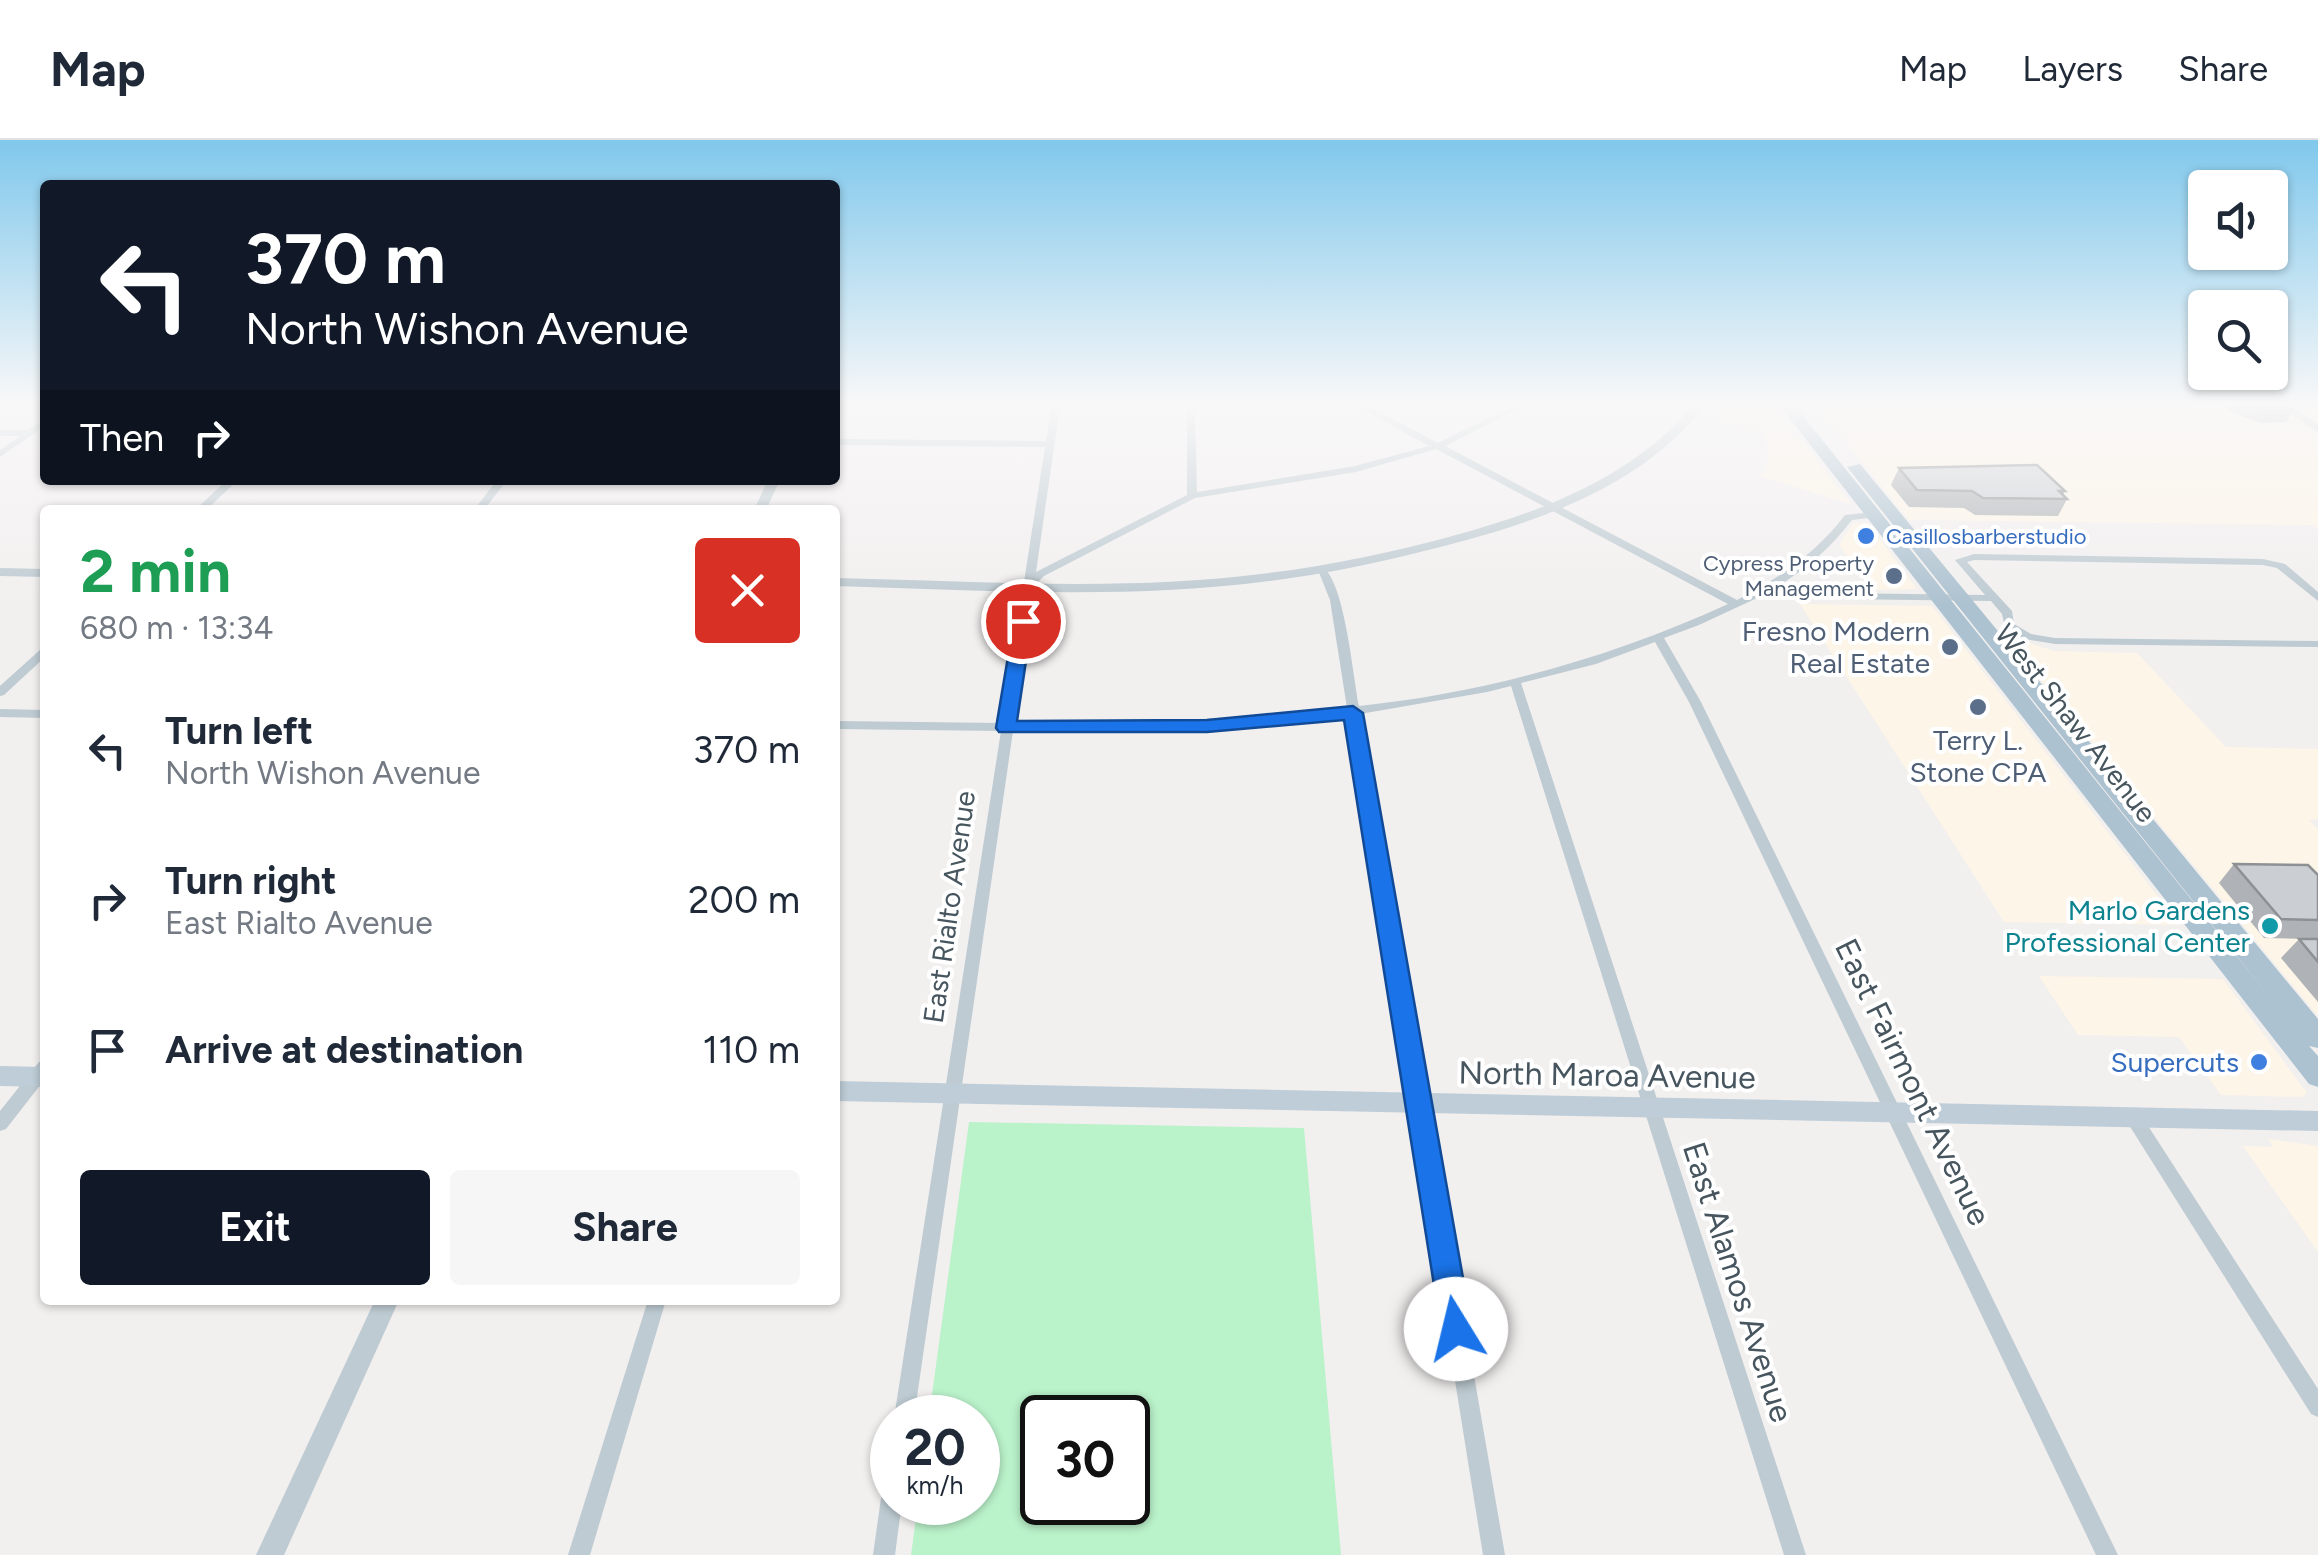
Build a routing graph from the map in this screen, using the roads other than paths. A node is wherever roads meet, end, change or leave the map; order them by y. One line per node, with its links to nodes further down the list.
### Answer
1 (1046, 472): 21 (street, East Rialto Avenue)
2 (1191, 472): 12 (street)
3 (1340, 472): 12 (street)
4 (1488, 472): 15 (street)
5 (1626, 472): 15 (street)
6 (1839, 472): 16 (main road, West Shaw Avenue)
7 (1849, 472): 9 (main road)
8 (1859, 472): 9 (main road, West Shaw Avenue)
9 (1864, 478): 23 (main road, West Shaw Avenue)
10 (228, 485): 13 (street)
11 (498, 485): 14 (street)
12 (1192, 496): 21 (street)
13 (206, 505)
14 (483, 505)
15 (1556, 508): 17 (street); 26 (street)
16 (1873, 516): 22 (street); 23 (main road, West Shaw Avenue)
17 (1323, 570): 21 (street); 33 (street)
18 (0, 572): 19 (street)
19 (40, 573)
20 (840, 582): 21 (street)
21 (1028, 586): 36 (street, East Rialto Avenue)
22 (1758, 595): 23 (street); 26 (street)
23 (1950, 597): 24 (street); 37 (main road, West Shaw Avenue); 41 (main road, West Shaw Avenue)
24 (1995, 598): 25 (street); 28 (street)
25 (2318, 598)
26 (1737, 604): 27 (street)
27 (1658, 638): 30 (street); 46 (street, East Fairmont Avenue)
28 (2318, 644)
29 (40, 656): 31 (street)
30 (1516, 684): 33 (street); 45 (street, East Alamos Avenue)
31 (0, 692)
32 (0, 713): 34 (street)
33 (1353, 713): 36 (street); 44 (street)
34 (40, 714)
35 (840, 725): 36 (street)
36 (1006, 728): 43 (street, East Rialto Avenue)
37 (2318, 1038)
38 (40, 1074): 39 (main road)
39 (0, 1076)
40 (40, 1076): 49 (street)
41 (2318, 1076)
42 (840, 1090): 43 (main road, North Maroa Avenue)
43 (953, 1093): 44 (main road, North Maroa Avenue); 52 (street, East Rialto Avenue)
44 (1419, 1103): 45 (main road, North Maroa Avenue); 58 (street)
45 (1651, 1110): 46 (main road, North Maroa Avenue); 59 (street, East Alamos Avenue)
46 (1895, 1111): 47 (main road, North Maroa Avenue); 60 (street, East Fairmont Avenue)
47 (2134, 1120): 48 (main road, North Maroa Avenue); 53 (street)
48 (2318, 1121)
49 (0, 1124)
50 (384, 1305): 55 (street)
51 (655, 1305): 56 (street)
52 (907, 1395)
53 (2318, 1407)
54 (888, 1525): 57 (street)
55 (270, 1555)
56 (579, 1555)
57 (884, 1555)
58 (1494, 1555)
59 (1795, 1555)
60 (2107, 1555)

